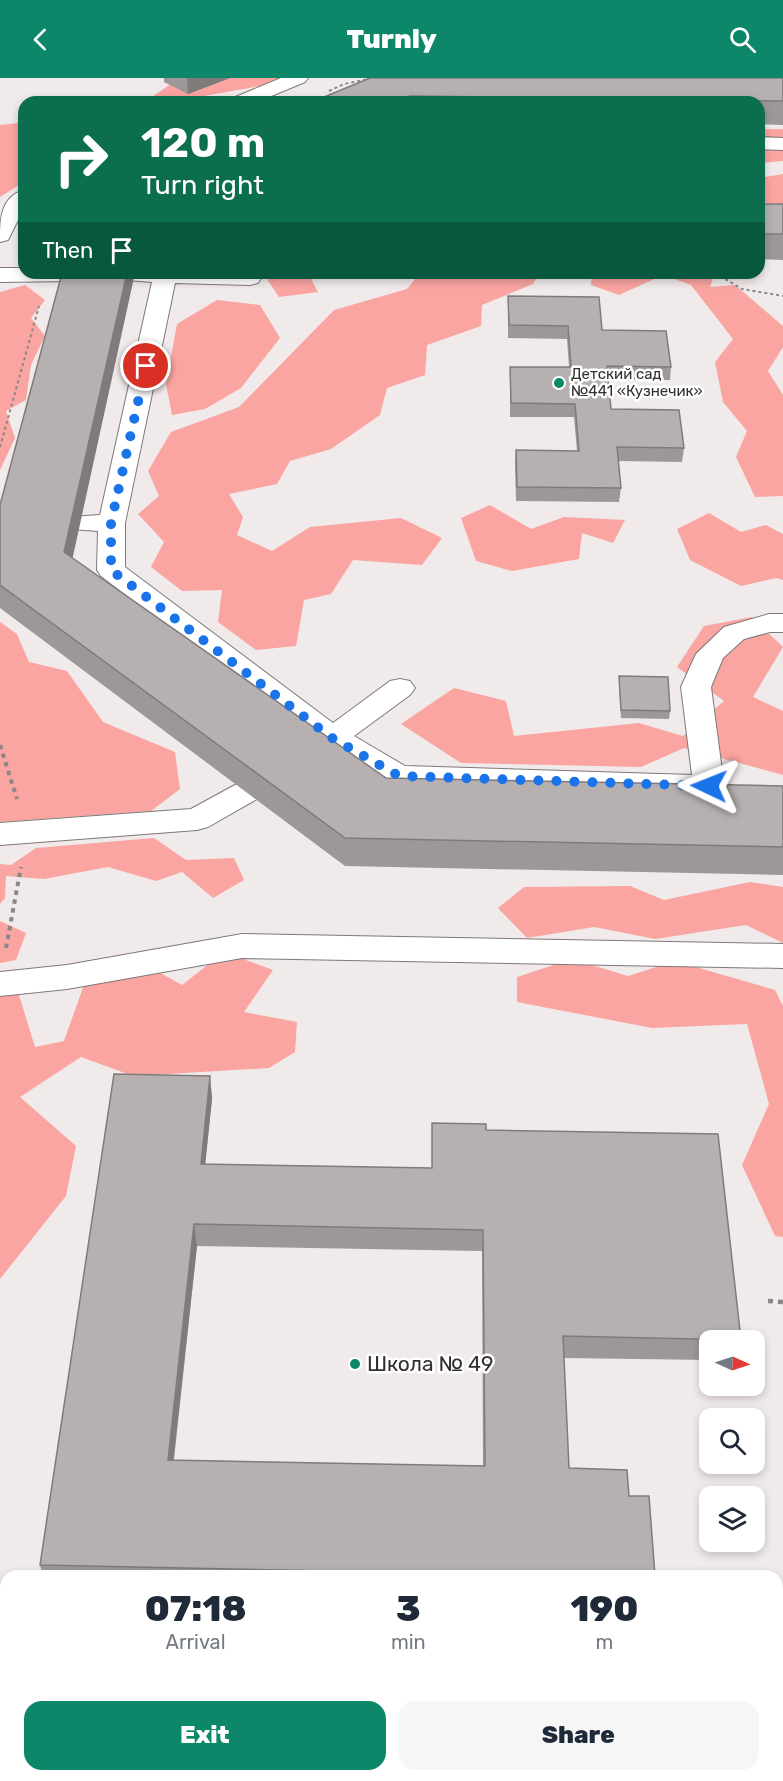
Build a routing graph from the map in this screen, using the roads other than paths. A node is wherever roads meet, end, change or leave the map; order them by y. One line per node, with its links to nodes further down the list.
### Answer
1 (298, 78): 2 (street)
2 (272, 96)
3 (765, 143): 4 (street)
4 (783, 144)
5 (18, 202): 6 (street)
6 (0, 235)
7 (0, 275): 8 (street)
8 (18, 275)
9 (164, 279): 11 (street)
10 (80, 523): 11 (street)
11 (111, 523): 14 (street)
12 (783, 623): 14 (street)
13 (400, 688): 14 (street)
14 (322, 745)
15 (246, 792): 16 (street)
16 (14, 833)
17 (783, 956): 18 (street)
18 (2, 971)

